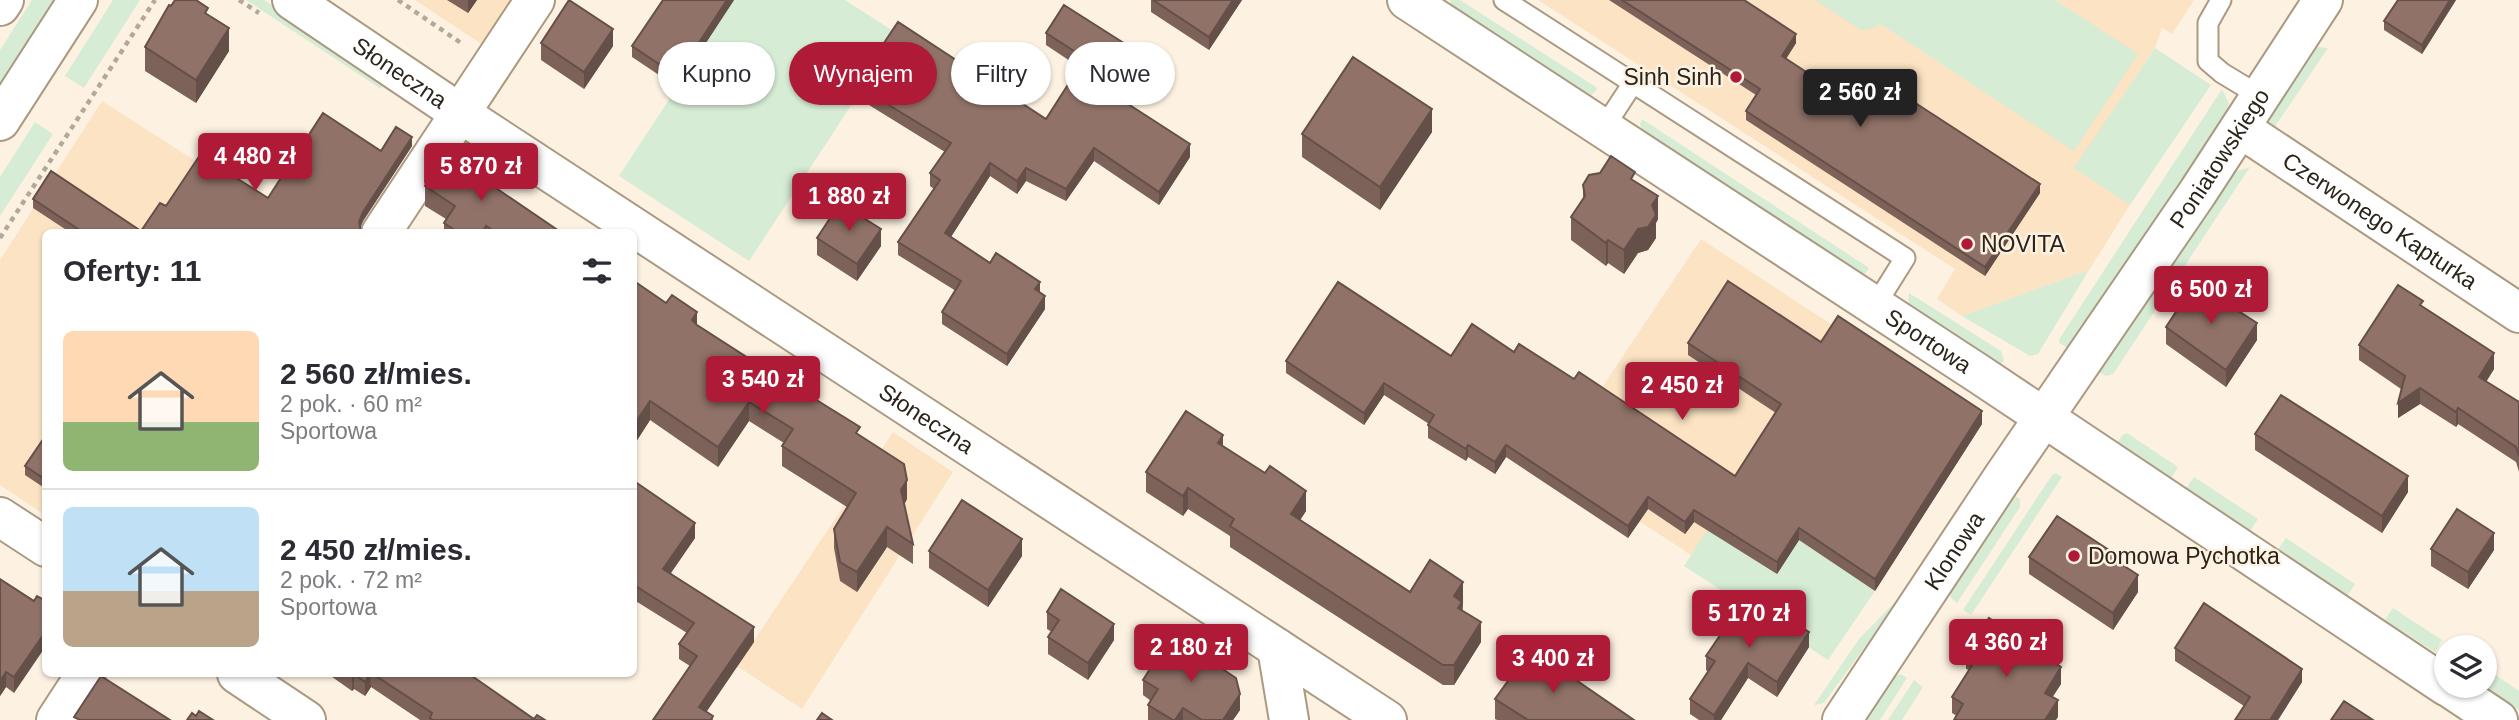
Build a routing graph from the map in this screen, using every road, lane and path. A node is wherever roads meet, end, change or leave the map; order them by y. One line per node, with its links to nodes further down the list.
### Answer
1 (4, 0): 11 (street)
2 (78, 0): 16 (street)
3 (155, 0): 22 (path)
4 (292, 0): 15 (street, Słoneczna)
5 (398, 0): 12 (path)
6 (534, 0): 15 (street)
7 (1504, 0): 13 (lane)
8 (2221, 0): 14 (lane)
9 (2323, 0): 14 (street, Poniatowskiego)
10 (1417, 3): 18 (street, Sportowa)
11 (0, 6)
12 (469, 48)
13 (1633, 83): 18 (lane); 23 (lane)
14 (2260, 96): 17 (street, Poniatowskiego)
15 (461, 114): 19 (street); 21 (street, Słoneczna)
16 (0, 121)
17 (2240, 128): 24 (street, Czerwonego Kapturka); 25 (street, Poniatowskiego)
18 (1603, 129): 23 (street, Sportowa)
19 (384, 229)
20 (637, 229): 28 (street, Słoneczna)
21 (637, 229)
22 (0, 238)
23 (1875, 306): 25 (street, Sportowa)
24 (2519, 313)
25 (2043, 417): 31 (street, Sportowa); 37 (street, Klonowa)
26 (0, 517): 27 (street)
27 (42, 544)
28 (1277, 648): 35 (street); 36 (street, Słoneczna)
29 (84, 677): 33 (street)
30 (242, 677): 34 (street)
31 (2434, 677)
32 (2465, 698): 38 (street, Sportowa)
33 (55, 720)
34 (306, 720)
35 (1289, 720)
36 (1387, 720)
37 (1842, 720)
38 (2498, 720)

